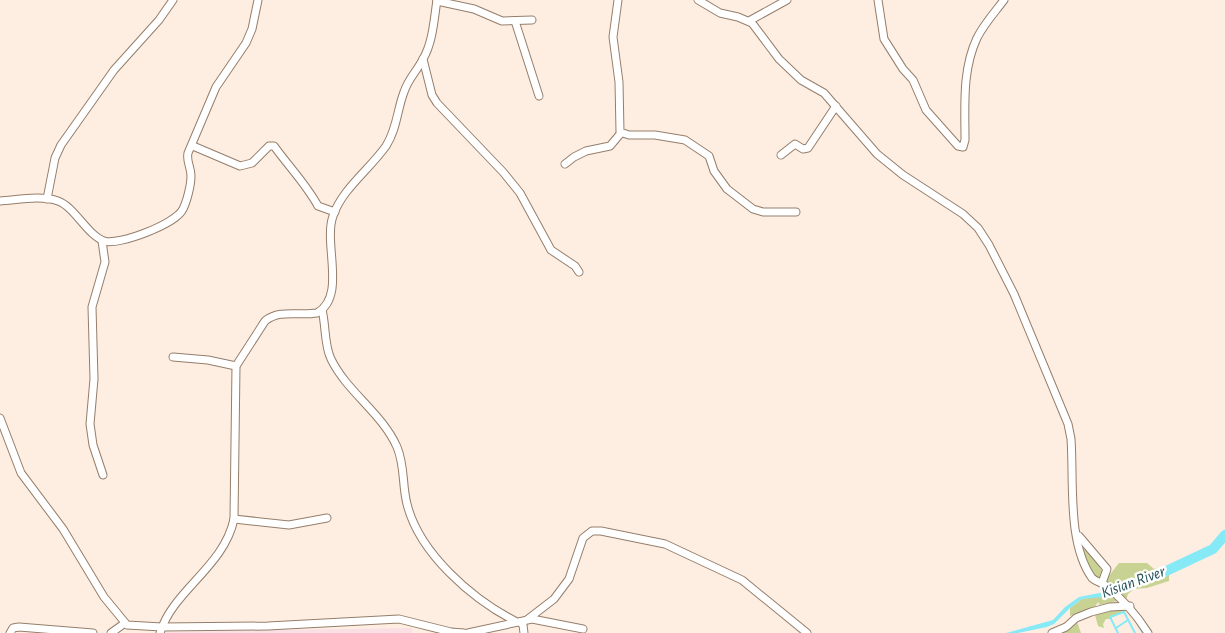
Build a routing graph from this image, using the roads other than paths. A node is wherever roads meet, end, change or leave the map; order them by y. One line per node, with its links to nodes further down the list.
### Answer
1 (173, 0): 19 (street)
2 (258, 0): 16 (street)
3 (437, 0): 10 (street); 12 (street)
4 (618, 0): 15 (street)
5 (698, 0): 11 (street)
6 (787, 0): 11 (street)
7 (878, 0): 8 (street)
8 (1004, 0)
9 (532, 20): 10 (street)
10 (515, 21): 13 (street)
11 (749, 22): 14 (street)
12 (423, 59): 21 (street); 24 (street)
13 (539, 96)
14 (836, 106): 17 (street); 32 (street)
15 (621, 133): 18 (street); 22 (street)
16 (193, 146): 21 (street); 23 (street)
17 (780, 155)
18 (565, 164)
19 (47, 199): 20 (street); 23 (street)
20 (0, 201)
21 (335, 212): 25 (street)
22 (796, 212)
23 (102, 240): 29 (street)
24 (578, 272)
25 (322, 310): 27 (street); 36 (street)
26 (173, 357): 27 (street)
27 (236, 366): 31 (street)
28 (0, 418): 37 (street)
29 (103, 475)
30 (327, 518): 31 (street)
31 (234, 519): 39 (street)
32 (1077, 533): 33 (street); 33 (street)
33 (1103, 584): 34 (street)
34 (1127, 604): 47 (street); 48 (street)
35 (528, 619): 36 (street); 38 (street); 46 (street)
36 (518, 621): 44 (street); 45 (street)
37 (125, 623): 39 (street); 43 (street)
38 (583, 629)
39 (161, 630): 40 (street)
40 (446, 632): 44 (street)
41 (10, 633): 42 (street)
42 (93, 633)
43 (111, 633)
44 (466, 633)
45 (524, 633)
46 (807, 633)
47 (1052, 633)
48 (1148, 633)

